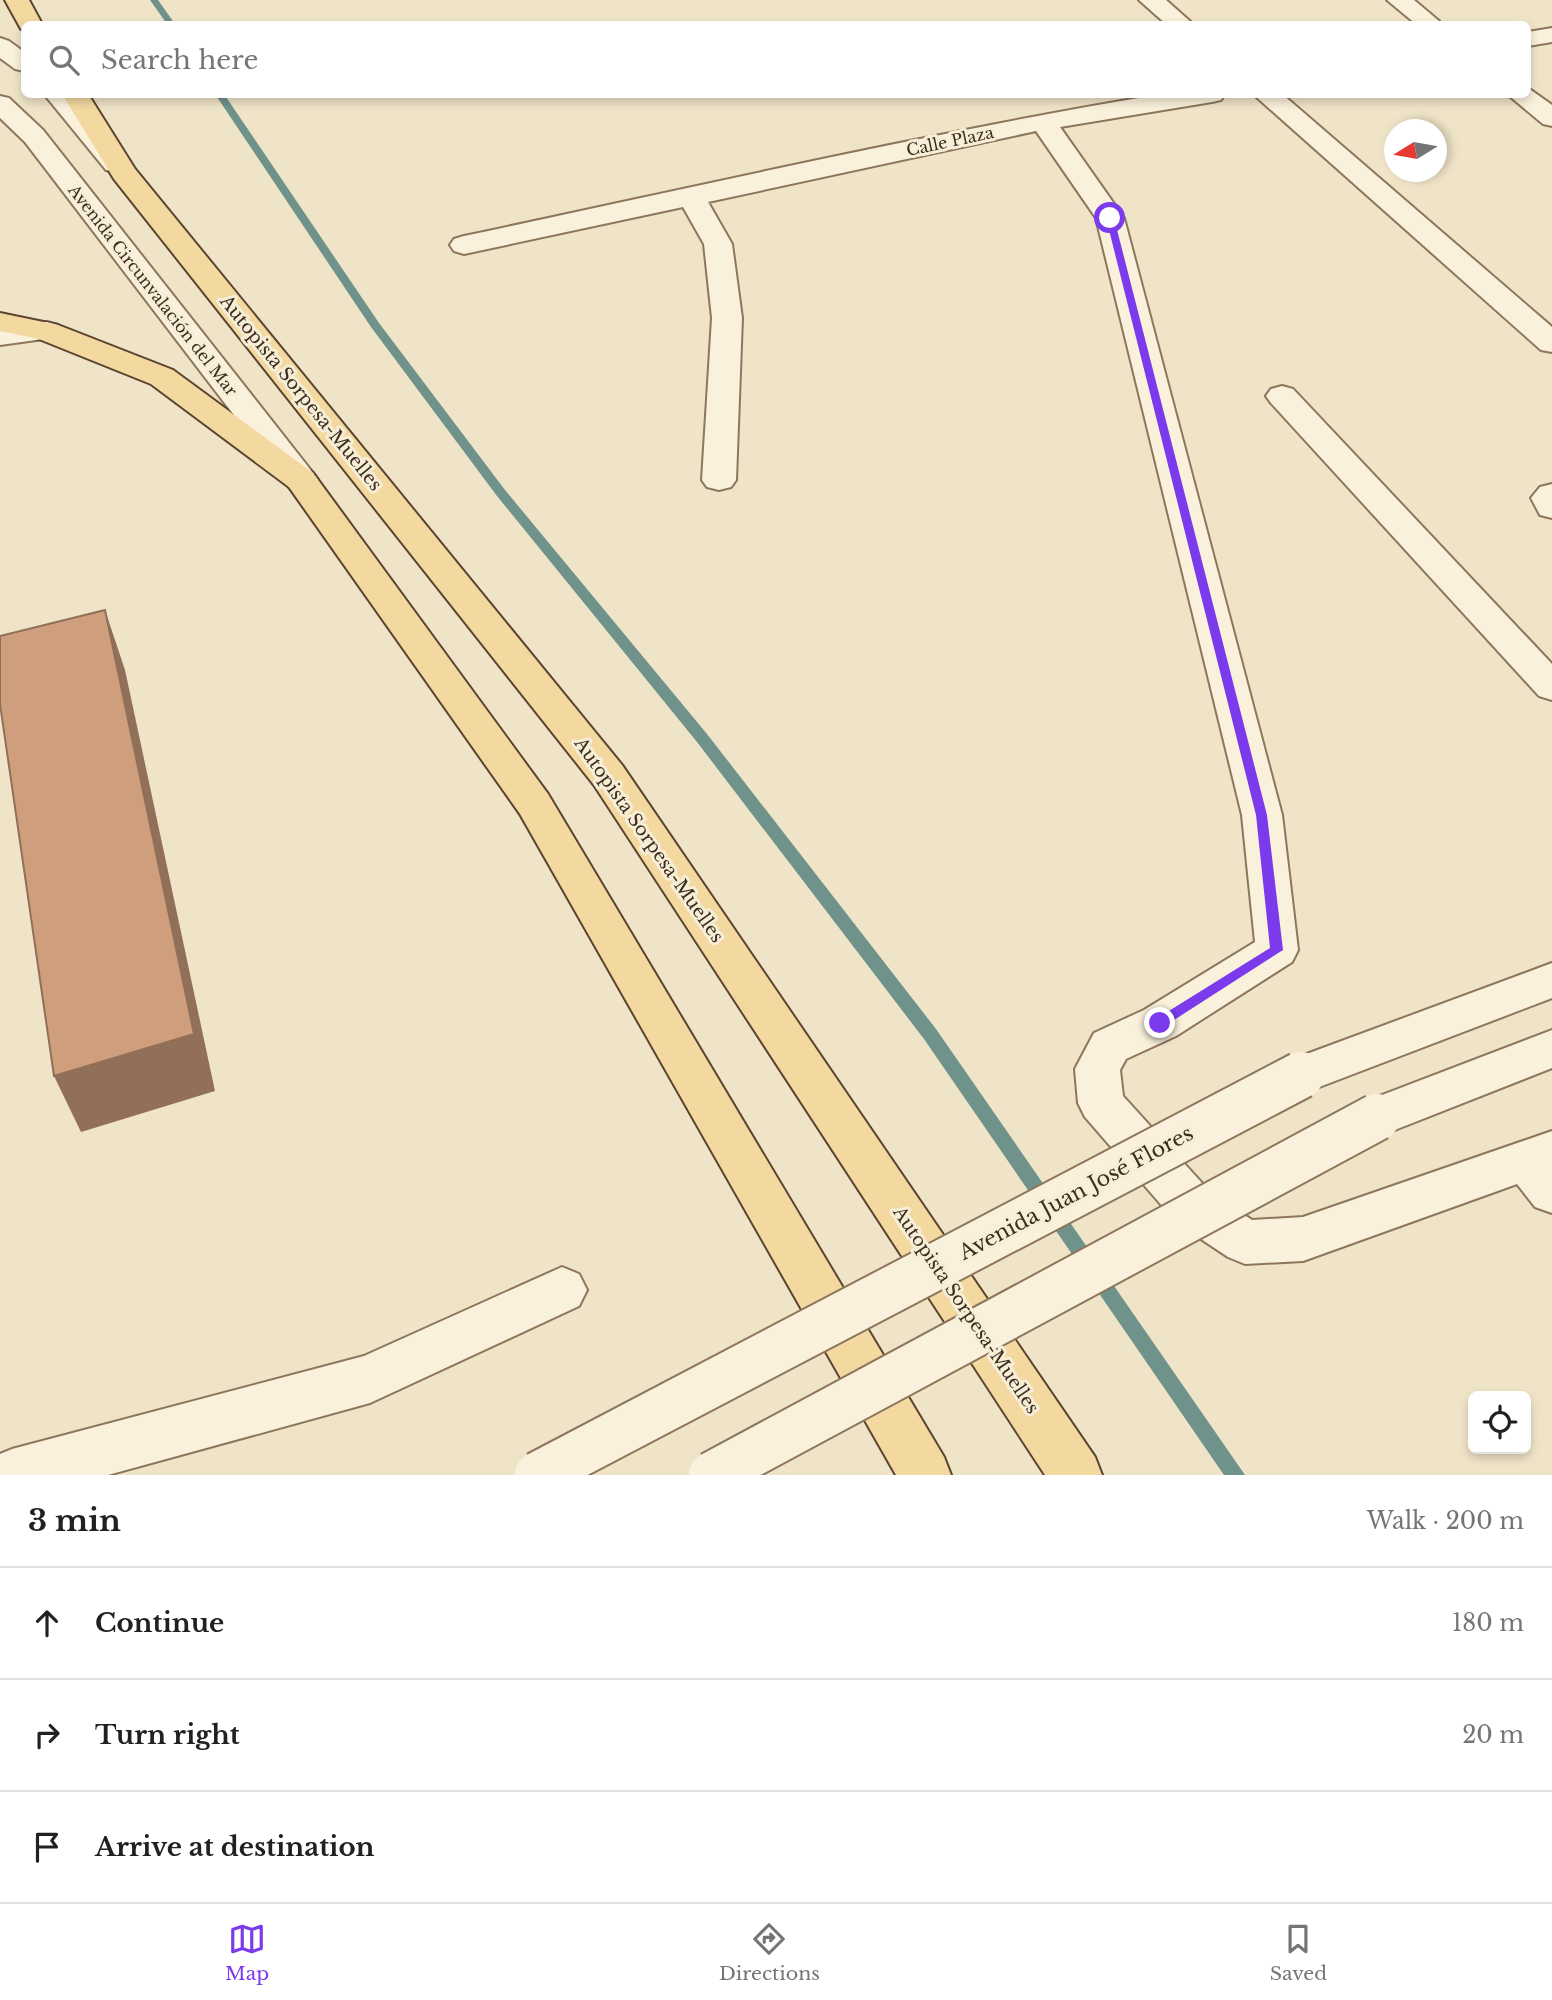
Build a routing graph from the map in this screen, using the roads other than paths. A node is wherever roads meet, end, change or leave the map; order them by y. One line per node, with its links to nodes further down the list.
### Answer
1 (17, 0): 4 (main road)
2 (1151, 0): 5 (street)
3 (1399, 0): 6 (street)
4 (28, 21)
5 (1177, 21)
6 (1427, 21)
7 (1552, 35): 8 (street)
8 (1531, 38)
9 (0, 46): 10 (street)
10 (21, 62)
11 (60, 98): 19 (street)
12 (77, 98): 19 (main road, Autopista Sorpesa-Muelles)
13 (1188, 98): 18 (street, Calle Plaza)
14 (1271, 98): 25 (street)
15 (1525, 98): 17 (street)
16 (0, 104): 27 (street, Avenida Circunvalación del Mar)
17 (1552, 118)
18 (1042, 122): 20 (street, Calle Plaza); 34 (street)
19 (124, 173): 40 (main road, Autopista Sorpesa-Muelles)
20 (690, 195): 21 (street, Calle Plaza); 28 (street)
21 (464, 244)
22 (0, 322): 23 (main road)
23 (47, 331): 24 (street); 27 (main road)
24 (0, 335)
25 (1552, 343)
26 (1282, 396): 31 (street)
27 (301, 480): 39 (main road)
28 (719, 480)
29 (1552, 495): 30 (street)
30 (1552, 507)
31 (1552, 687)
32 (1552, 980): 37 (street, Avenida Juan José Flores, bridge)
33 (1552, 1049): 38 (street, bridge)
34 (1543, 1168)
35 (562, 1290): 36 (street)
36 (12, 1475)
37 (538, 1475)
38 (712, 1475)
39 (925, 1475)
40 (1076, 1475)

